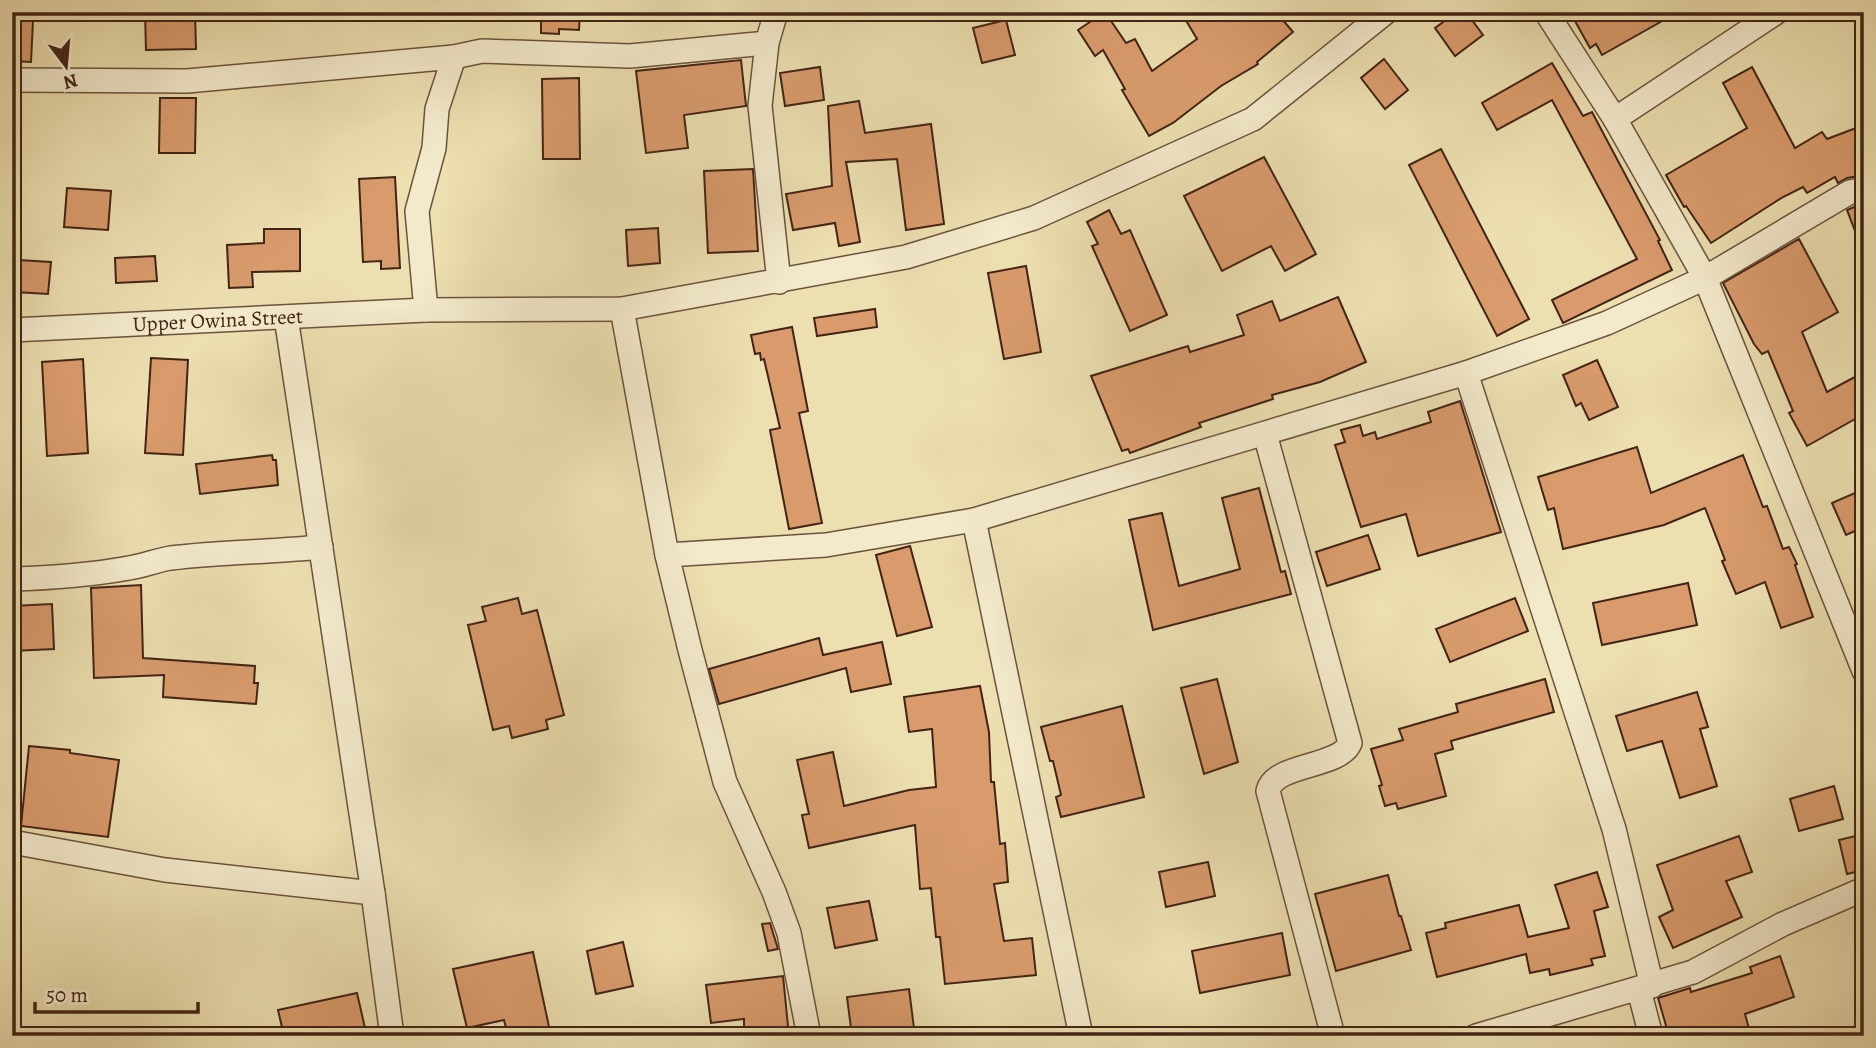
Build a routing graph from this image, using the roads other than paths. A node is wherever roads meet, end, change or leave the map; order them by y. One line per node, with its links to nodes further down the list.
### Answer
1 (776, 12): 5 (street)
2 (1386, 12): 11 (street, Upper Owina Street)
3 (1546, 12): 8 (street)
4 (1777, 12): 8 (street)
5 (767, 43): 6 (street); 11 (street)
6 (454, 57): 7 (street); 13 (street)
7 (12, 80)
8 (1615, 119): 10 (street)
9 (1864, 189): 10 (street)
10 (1705, 278): 16 (street); 22 (street)
11 (779, 282): 12 (street, Upper Owina Street)
12 (622, 309): 13 (street, Upper Owina Street); 20 (street)
13 (426, 310): 14 (street, Upper Owina Street)
14 (286, 317): 15 (street, Upper Owina Street); 19 (street)
15 (12, 330)
16 (1466, 373): 17 (street); 26 (street)
17 (1265, 434): 18 (street); 30 (street)
18 (974, 520): 20 (street); 29 (street)
19 (321, 547): 21 (street); 25 (street)
20 (667, 555): 28 (street)
21 (12, 579)
22 (1864, 671)
23 (12, 842): 25 (street)
24 (1864, 889): 26 (street)
25 (373, 893): 27 (street)
26 (1645, 988): 31 (street); 32 (street)
27 (392, 1036)
28 (809, 1036)
29 (1082, 1036)
30 (1333, 1036)
31 (1476, 1036)
32 (1651, 1036)

